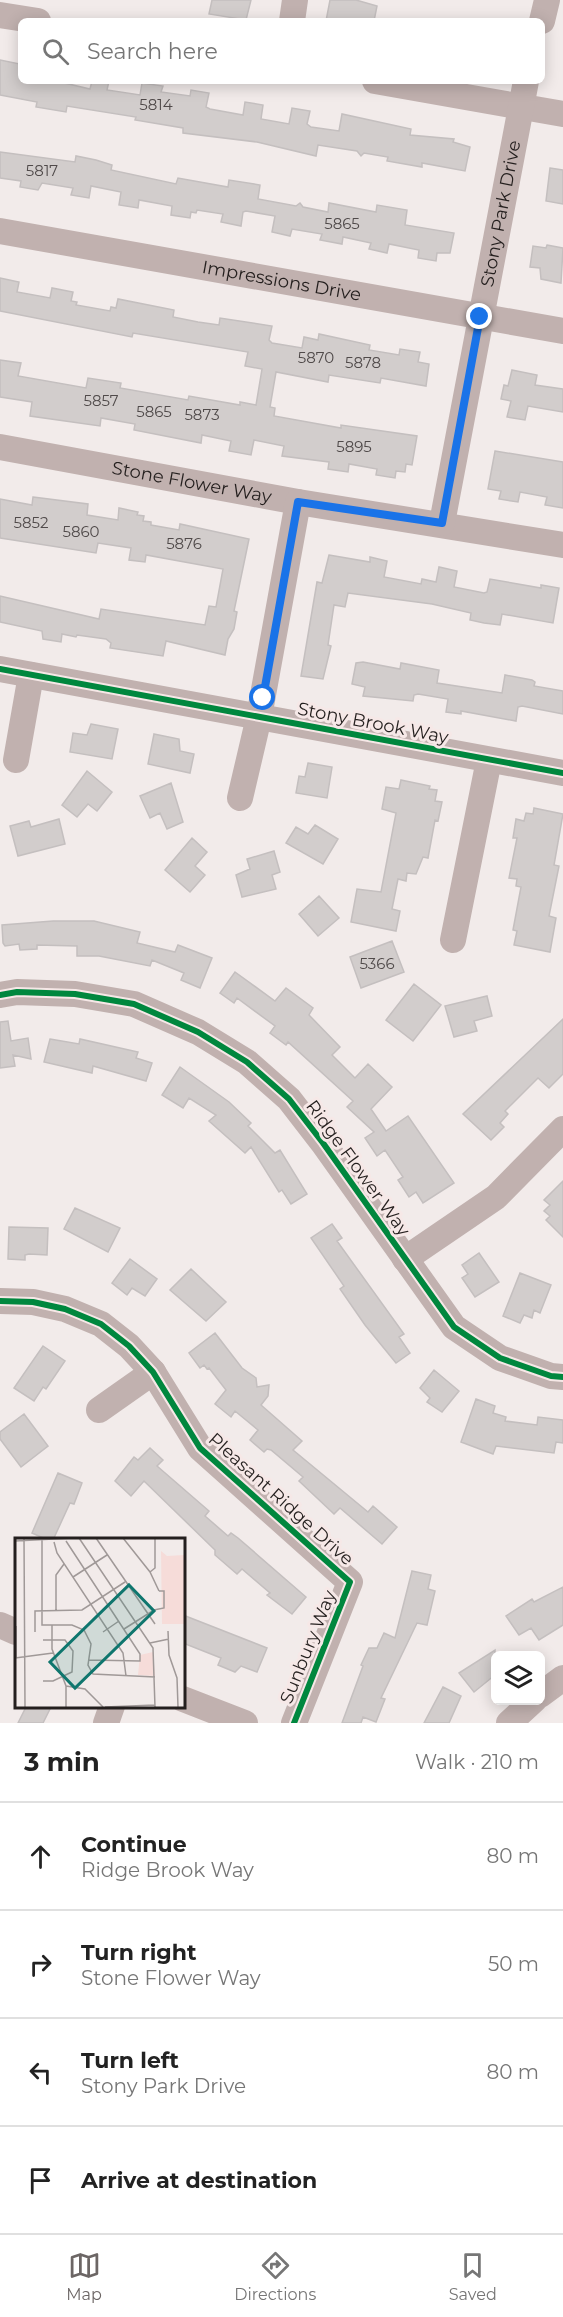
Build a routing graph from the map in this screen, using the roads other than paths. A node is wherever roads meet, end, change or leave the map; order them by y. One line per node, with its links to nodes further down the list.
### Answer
1 (43, 0): 6 (street)
2 (296, 0): 7 (street)
3 (547, 0): 8 (street)
4 (0, 15): 5 (street)
5 (19, 18)
6 (39, 18)
7 (293, 18)
8 (543, 18)
9 (392, 84): 11 (street)
10 (525, 84): 11 (street, Stony Park Drive)
11 (520, 107): 12 (street); 14 (street, Stony Park Drive)
12 (563, 114)
13 (0, 231): 14 (street, Impressions Drive)
14 (480, 317): 15 (street, Impressions Drive); 18 (street, Stony Park Drive)
15 (563, 331)
16 (0, 447): 17 (street, Stone Flower Way)
17 (298, 502): 18 (street, Stone Flower Way); 22 (street)
18 (442, 523): 19 (street, Stone Flower Way)
19 (563, 545)
20 (0, 669): 21 (street, Stony Brook Way)
21 (31, 675): 22 (street, Stony Brook Way); 23 (street)
22 (259, 717): 24 (street, Stony Brook Way); 26 (street)
23 (16, 760)
24 (489, 760): 25 (street, Stony Brook Way); 27 (street)
25 (563, 773)
26 (240, 798)
27 (453, 940)
28 (0, 994): 30 (street, Ridge Flower Way)
29 (563, 1129): 30 (street)
30 (405, 1259): 33 (street, Ridge Flower Way)
31 (0, 1301): 32 (street, Pleasant Ridge Drive)
32 (153, 1372): 34 (street); 35 (street, Pleasant Ridge Drive)
33 (563, 1377)
34 (99, 1410)
35 (350, 1582): 45 (street, Sunbury Way)
36 (0, 1624): 37 (street)
37 (15, 1632)
38 (563, 1678): 39 (street)
39 (545, 1691)
40 (184, 1700): 44 (street)
41 (529, 1705): 46 (street)
42 (112, 1708): 43 (street)
43 (105, 1723)
44 (245, 1723)
45 (294, 1723)
46 (509, 1723)

